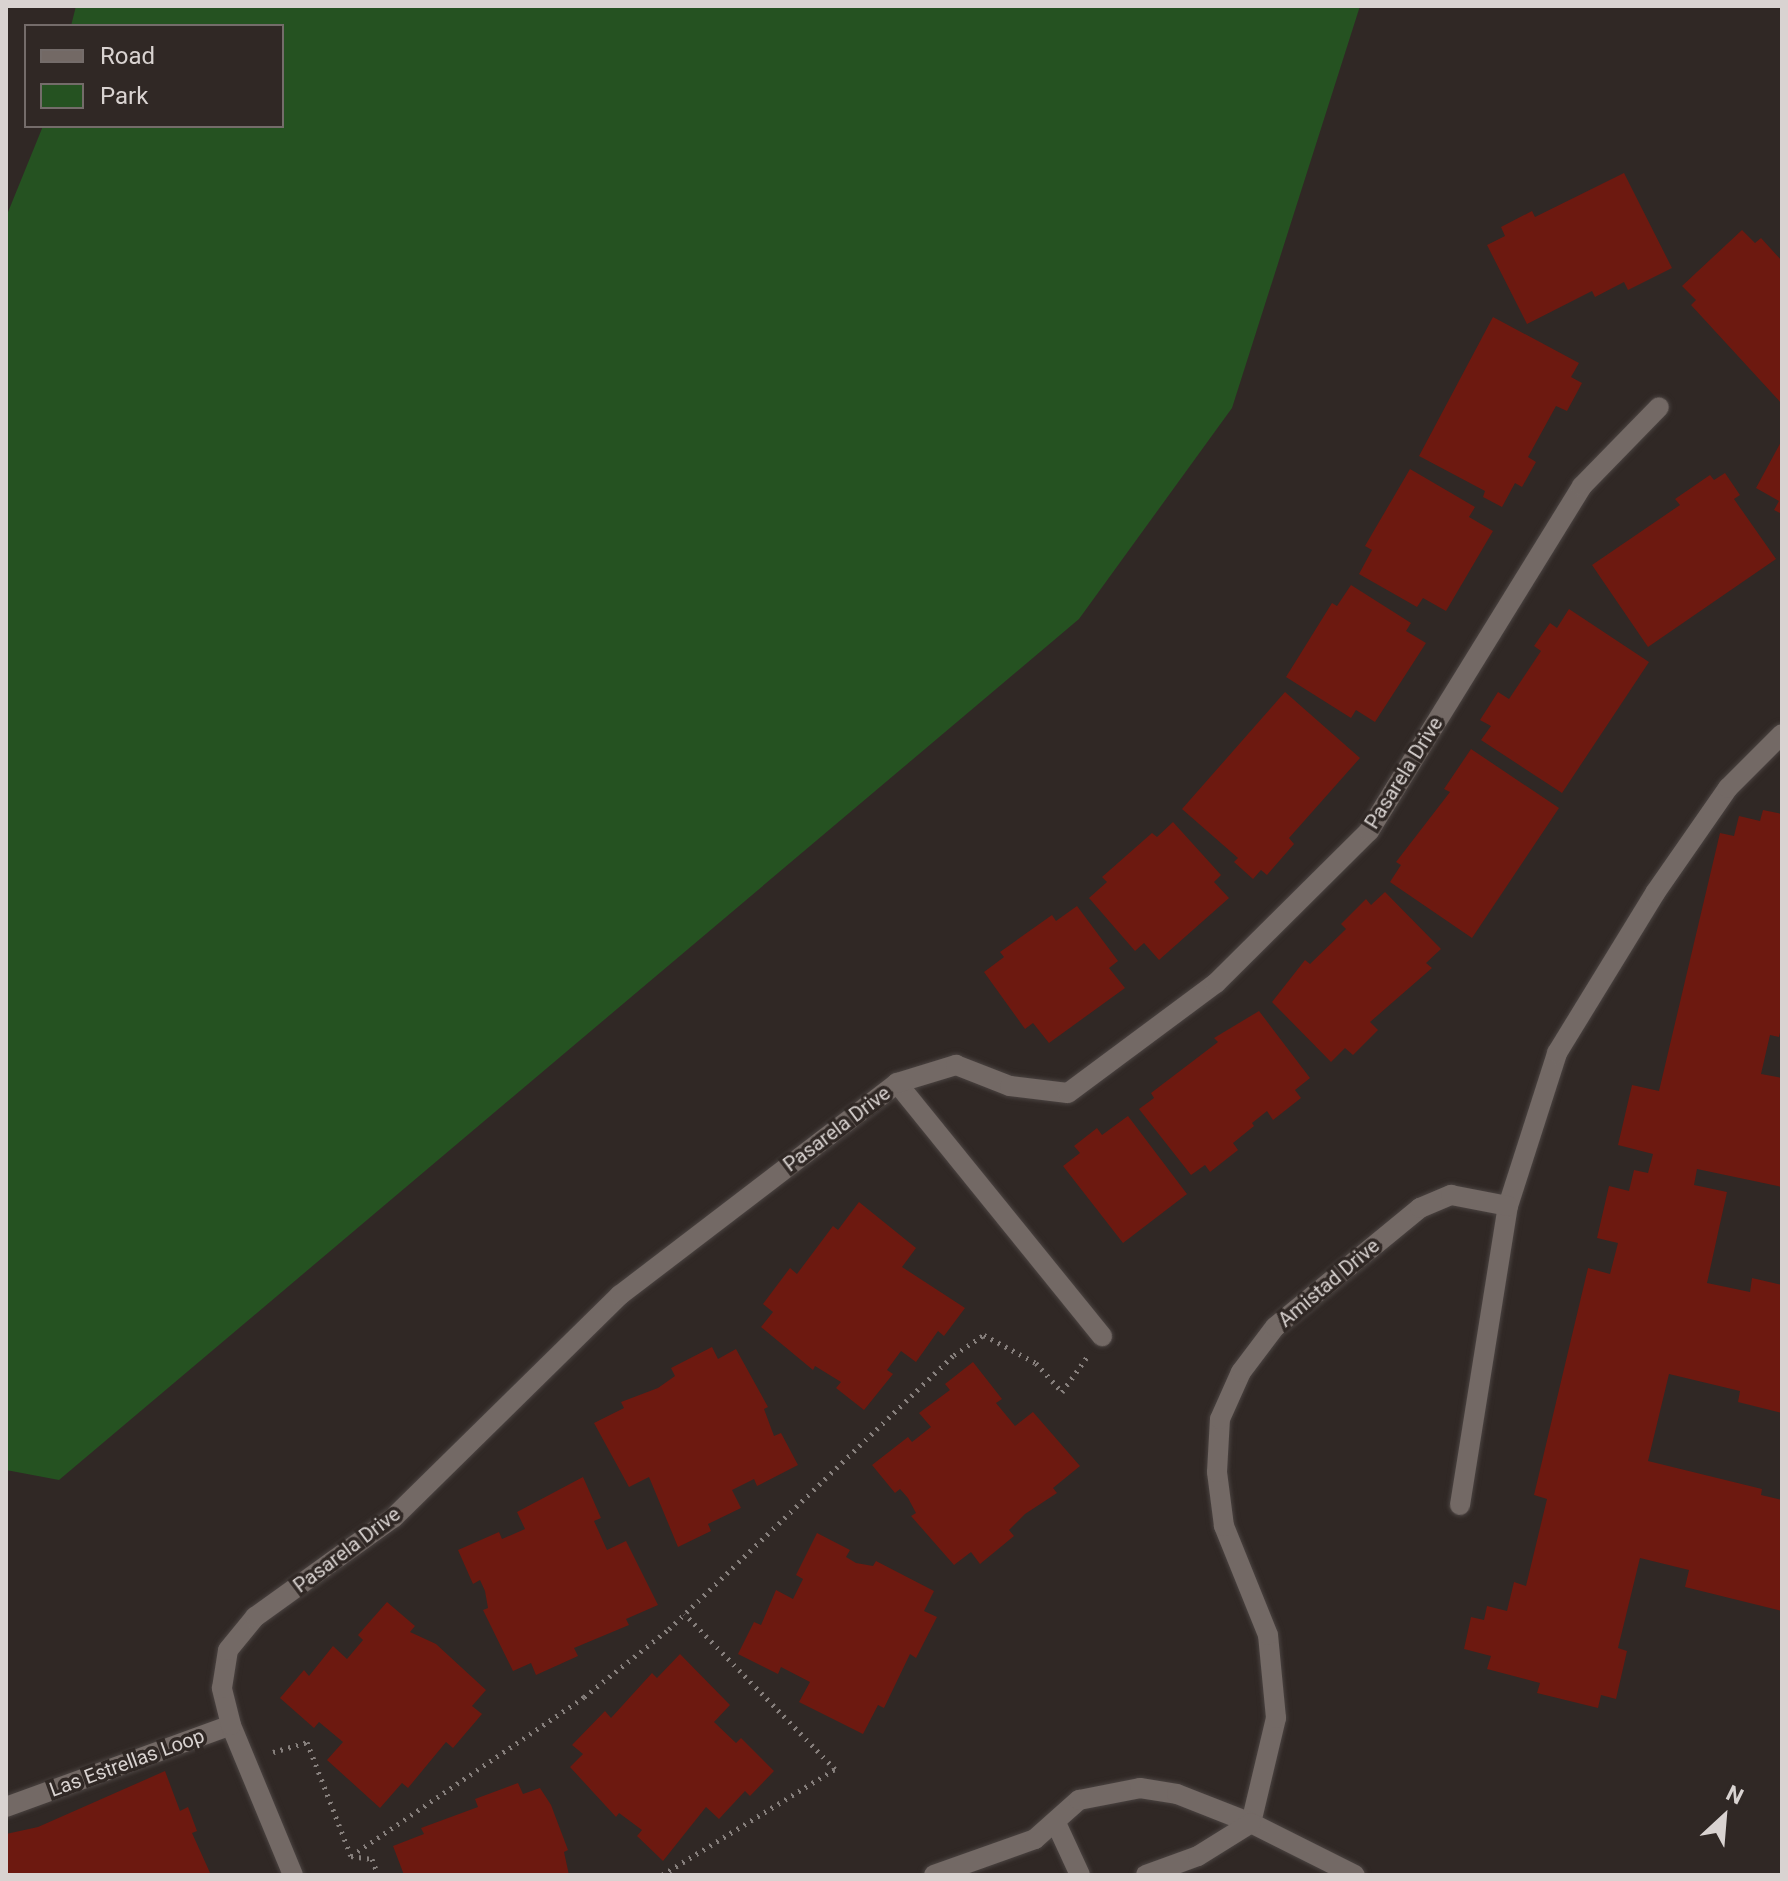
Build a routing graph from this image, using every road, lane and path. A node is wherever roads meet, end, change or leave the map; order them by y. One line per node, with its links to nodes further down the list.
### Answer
1 (1659, 407): 3 (street, Pasarela Drive)
2 (1782, 734): 4 (street)
3 (897, 1083): 5 (street); 8 (street, Pasarela Drive)
4 (1508, 1206): 6 (street); 12 (street, Amistad Drive)
5 (1102, 1336): 7 (path)
6 (1460, 1505)
7 (685, 1614): 13 (path); 17 (path)
8 (231, 1725): 9 (street, Las Estrellas Loop); 10 (street, Las Estrellas Loop)
9 (245, 1761): 13 (path); 15 (street, Las Estrellas Loop)
10 (6, 1807)
11 (1056, 1823): 12 (street); 18 (street); 19 (street)
12 (1251, 1823): 14 (street); 20 (street)
13 (351, 1856): 16 (path)
14 (1340, 1870): 21 (street)
15 (293, 1875)
16 (378, 1875)
17 (662, 1875)
18 (934, 1875)
19 (1080, 1875)
20 (1146, 1875)
21 (1355, 1875)

